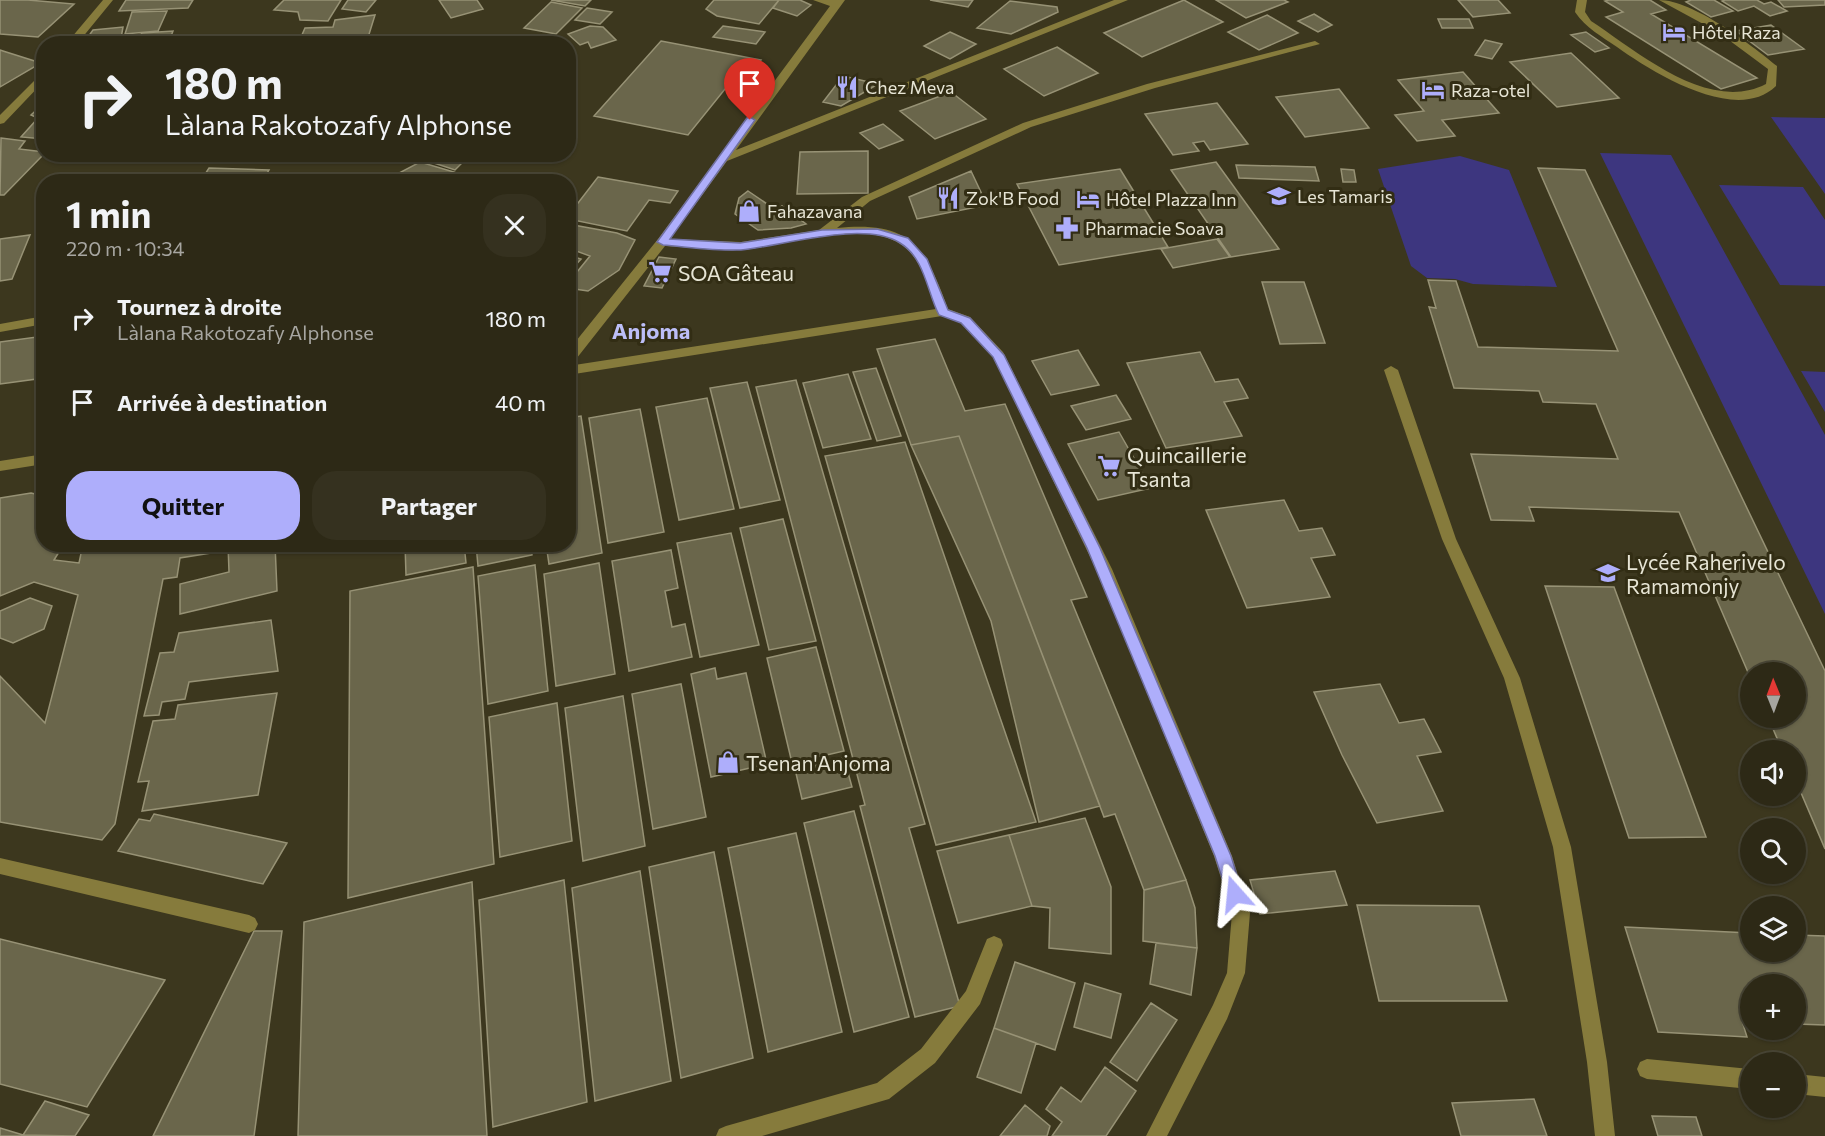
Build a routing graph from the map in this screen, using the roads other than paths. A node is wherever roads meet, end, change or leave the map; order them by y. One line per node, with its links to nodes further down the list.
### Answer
1 (108, 0): 7 (street)
2 (818, 0): 6 (street)
3 (1123, 0): 11 (street)
4 (1582, 0): 5 (street)
5 (1664, 0)
6 (838, 2): 11 (street)
7 (77, 36)
8 (1315, 44): 12 (street)
9 (36, 83): 10 (street)
10 (0, 121)
11 (722, 159): 13 (street)
12 (822, 234): 13 (street); 14 (street)
13 (663, 242): 17 (street)
14 (943, 312): 19 (street); 30 (street)
15 (36, 321): 16 (street)
16 (0, 328)
17 (576, 350)
18 (1391, 370): 31 (street)
19 (576, 371)
20 (36, 460): 21 (street)
21 (0, 466)
22 (0, 866): 23 (street)
23 (249, 924)
24 (994, 945): 29 (street)
25 (1647, 1069): 26 (street)
26 (1740, 1078)
27 (1806, 1085): 28 (street)
28 (1825, 1087)
29 (726, 1136)
30 (1156, 1136)
31 (1605, 1136)

